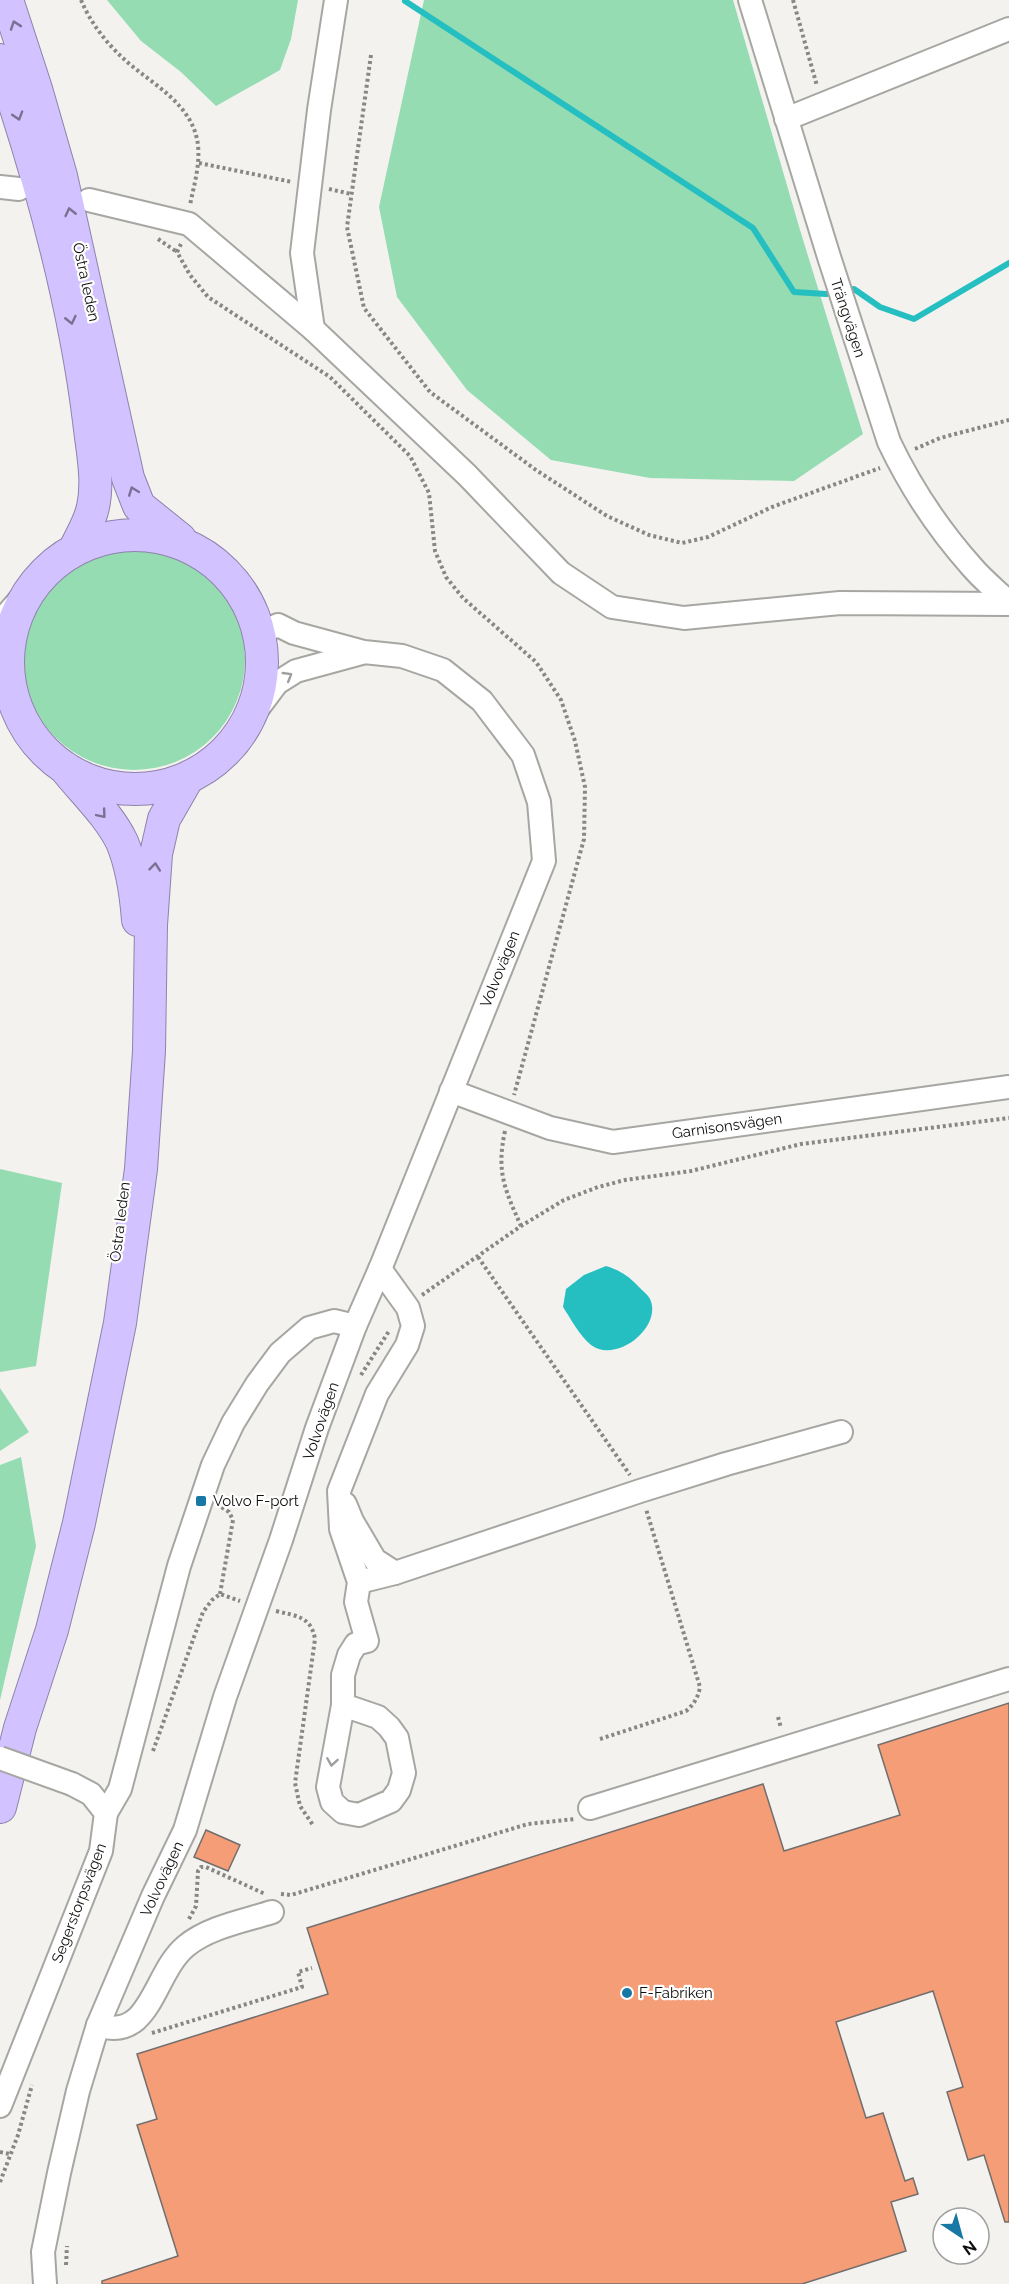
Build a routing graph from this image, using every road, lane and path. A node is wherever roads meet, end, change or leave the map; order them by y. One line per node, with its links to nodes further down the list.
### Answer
1 (7, 0): 19 (highway, Östra leden, one-way to 1)
2 (81, 0): 11 (path)
3 (336, 0): 12 (street)
4 (750, 0): 10 (street, Trängvägen)
5 (793, 0): 9 (path)
6 (1009, 30): 9 (street)
7 (370, 54): 13 (path)
8 (0, 60): 20 (highway, Östra leden, one-way to 20)
9 (823, 105): 10 (street)
10 (786, 119): 18 (street, Trängvägen)
11 (199, 163): 12 (path); 15 (path)
12 (310, 186): 13 (path); 16 (street)
13 (351, 194): 18 (path)
14 (89, 200): 15 (street)
15 (189, 224): 16 (street); 32 (path)
16 (314, 330): 22 (street)
17 (1009, 420): 18 (path)
18 (897, 460): 22 (street, Trängvägen)
19 (188, 545): 20 (highway); 24 (highway)
20 (75, 549): 21 (highway)
21 (31, 588): 23 (street); 26 (highway)
22 (1009, 603)
23 (0, 622)
24 (260, 633): 25 (street); 27 (highway)
25 (364, 652): 27 (street, one-way to 25); 31 (street, Volvovägen)
26 (6, 695): 28 (highway)
27 (250, 719): 29 (highway)
28 (65, 768): 29 (highway); 47 (highway, Östra leden, one-way to 47)
29 (187, 778): 47 (highway, Östra leden, one-way to 29)
30 (1009, 1088): 32 (street, Garnisonsvägen)
31 (452, 1091): 32 (street, Garnisonsvägen); 35 (street, Volvovägen)
32 (509, 1113): 34 (path)
33 (1009, 1118): 34 (path)
34 (521, 1226): 36 (path)
35 (380, 1269): 37 (street, Volvovägen); 39 (street)
36 (416, 1300)
37 (355, 1326): 54 (street); 60 (street, Volvovägen)
38 (841, 1432): 41 (street)
39 (339, 1491): 41 (street); 42 (street)
40 (211, 1502): 43 (path)
41 (395, 1573): 42 (street)
42 (359, 1582): 48 (street)
43 (220, 1594): 44 (path); 51 (path)
44 (244, 1602)
45 (278, 1611): 56 (path)
46 (1009, 1679): 55 (street)
47 (32, 1690): 53 (highway, Östra leden)
48 (343, 1705): 48 (street, one-way to 48)
49 (778, 1717): 50 (path)
50 (781, 1728)
51 (153, 1752)
52 (0, 1758): 54 (street, bridge)
53 (0, 1807)
54 (106, 1813): 62 (street, Segerstorpsvägen)
55 (586, 1813): 58 (path)
56 (313, 1825)
57 (272, 1912): 60 (street)
58 (186, 1924)
59 (312, 1968): 61 (path)
60 (98, 2025): 67 (street, Volvovägen)
61 (147, 2034)
62 (0, 2106)
63 (0, 2152): 64 (path)
64 (10, 2154)
65 (68, 2243): 66 (path)
66 (66, 2273)
67 (45, 2284)

